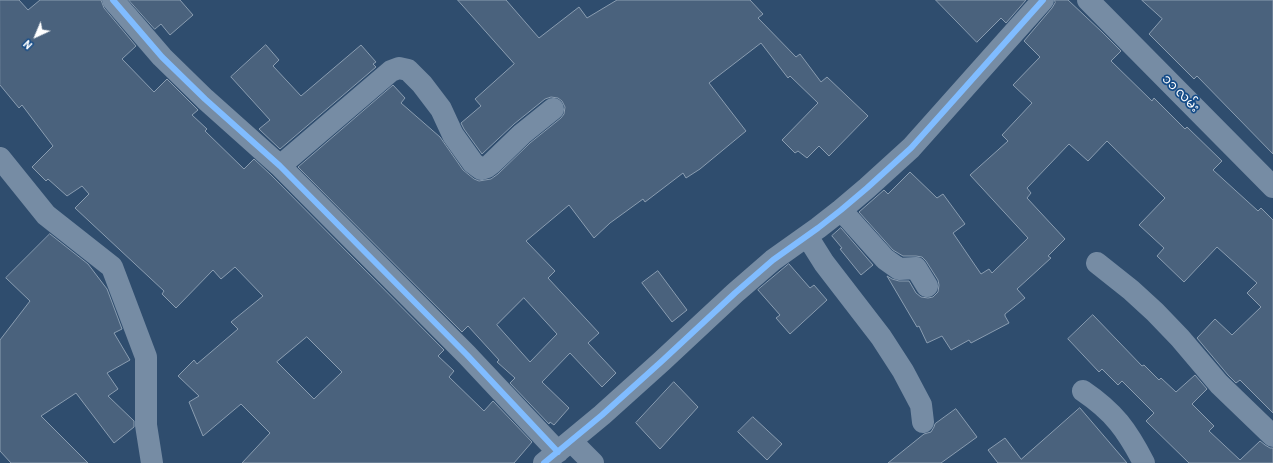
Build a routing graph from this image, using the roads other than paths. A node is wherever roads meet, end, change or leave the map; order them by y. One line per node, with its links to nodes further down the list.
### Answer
1 (113, 0): 6 (street)
2 (1043, 0): 8 (street)
3 (1098, 3): 7 (street, ၁၁ လမ်း)
4 (553, 109): 6 (street)
5 (0, 158): 16 (street)
6 (280, 166): 15 (street)
7 (1273, 186)
8 (841, 210): 9 (street); 11 (street)
9 (807, 236): 13 (street); 15 (street)
10 (1097, 263): 14 (street)
11 (927, 286)
12 (1083, 391): 18 (street)
13 (923, 422)
14 (1273, 436)
15 (558, 452): 17 (street)
16 (152, 463)
17 (593, 463)
18 (1144, 463)

